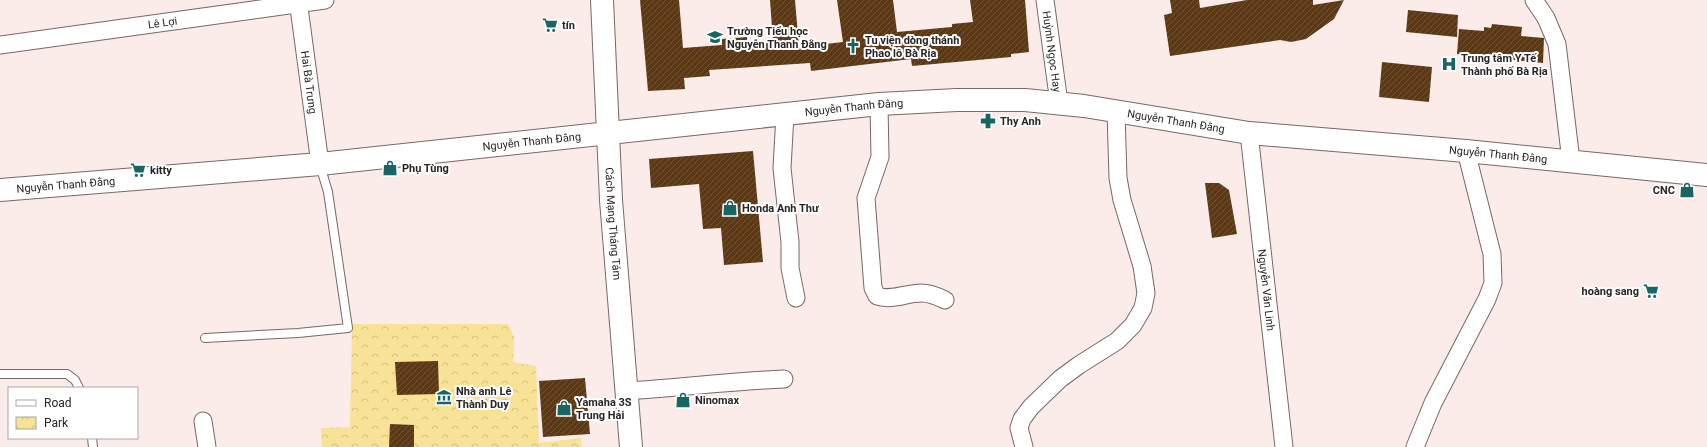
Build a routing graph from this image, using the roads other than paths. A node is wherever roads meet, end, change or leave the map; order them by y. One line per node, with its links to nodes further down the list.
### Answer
1 (325, 0): 5 (street, Lê Lợi)
2 (602, 0): 11 (main road, Cách Mạng Tháng Tám)
3 (1045, 0): 7 (street, Huỳnh Ngọc Hay)
4 (1534, 0): 14 (street)
5 (298, 2): 6 (street, Lê Lợi); 15 (street, Hai Bà Trưng)
6 (0, 44)
7 (1059, 103): 8 (main road, Nguyễn Thanh Đằng); 9 (main road, Nguyễn Thanh Đằng)
8 (880, 104): 10 (main road, Nguyễn Thanh Đằng); 19 (street)
9 (1116, 112): 12 (main road, Nguyễn Thanh Đằng); 28 (street)
10 (785, 114): 11 (main road, Nguyễn Thanh Đằng); 18 (street)
11 (608, 133): 15 (main road, Nguyễn Thanh Đằng); 24 (main road, Cách Mạng Tháng Tám)
12 (1249, 133): 13 (main road, Nguyễn Thanh Đằng); 29 (street, Nguyễn Văn Linh)
13 (1466, 151): 14 (main road, Nguyễn Thanh Đằng); 30 (street)
14 (1571, 161): 16 (main road, Nguyễn Thanh Đằng)
15 (320, 164): 17 (main road, Nguyễn Thanh Đằng); 20 (lane)
16 (1707, 175)
17 (0, 190)
18 (796, 298)
19 (945, 300)
20 (205, 338)
21 (0, 374): 23 (lane)
22 (784, 379): 24 (street)
23 (78, 387)
24 (626, 391): 27 (main road, Cách Mạng Tháng Tám)
25 (203, 421): 26 (street)
26 (207, 447)
27 (630, 447)
28 (1024, 447)
29 (1284, 447)
30 (1415, 447)

